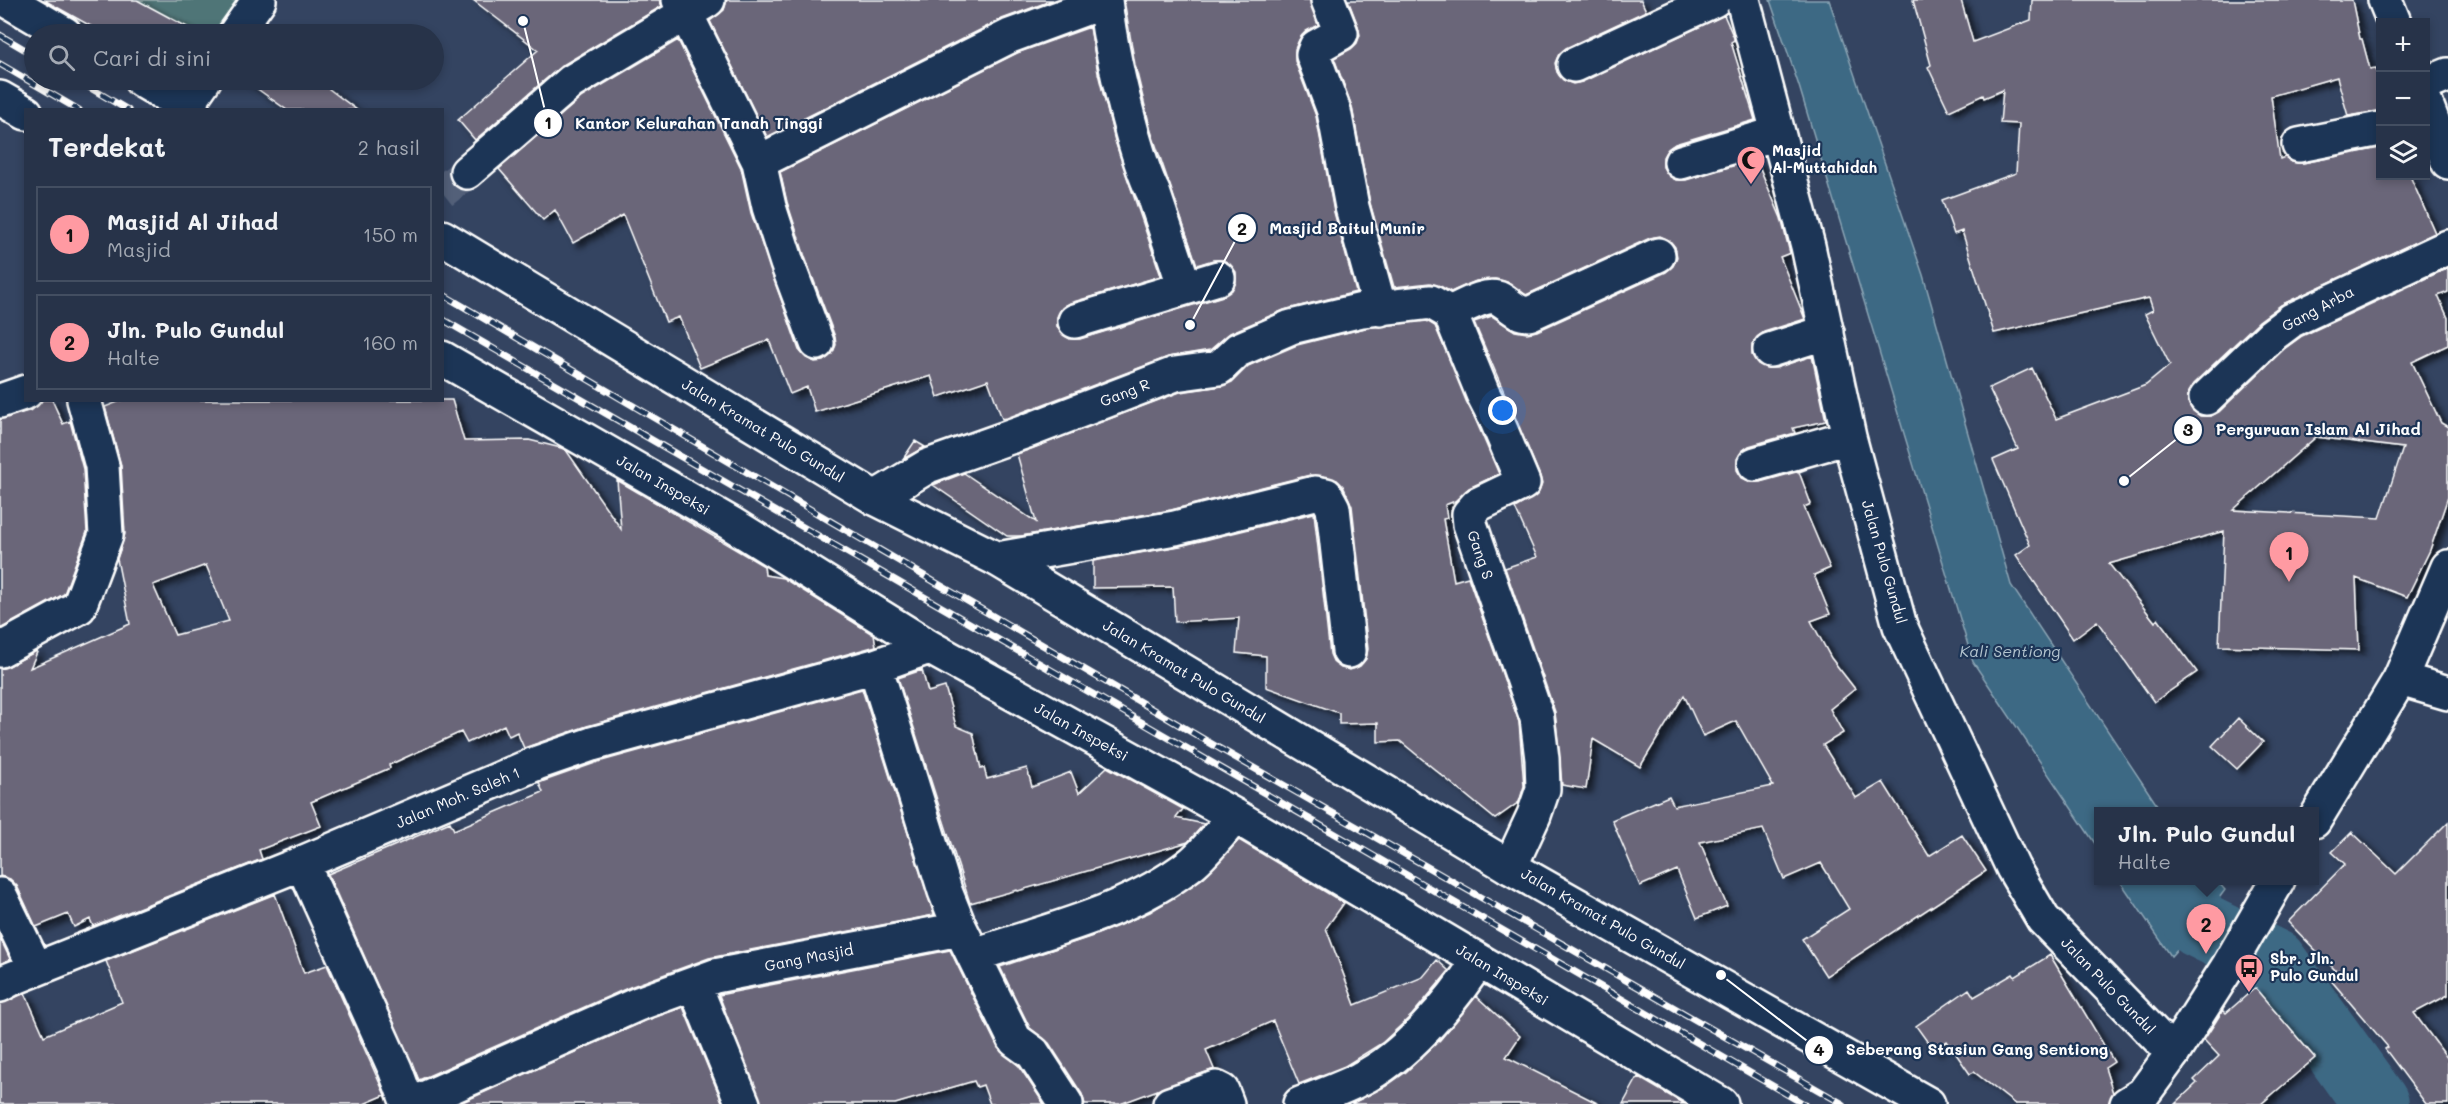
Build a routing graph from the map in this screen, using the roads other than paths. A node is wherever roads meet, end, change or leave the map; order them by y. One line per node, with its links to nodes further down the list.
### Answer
1 (7, 0): 10 (street)
2 (259, 0): 11 (street)
3 (1328, 0): 33 (street)
4 (1714, 0): 12 (street)
5 (1743, 0): 22 (street, Jalan Pulo Gundul)
6 (2385, 0): 9 (street)
7 (1106, 1): 24 (street); 32 (street)
8 (691, 4): 24 (street); 27 (street)
9 (2392, 18)
10 (48, 24)
11 (242, 24)
12 (1574, 65)
13 (2448, 75): 14 (street)
14 (2430, 82)
15 (158, 90): 18 (street)
16 (199, 90): 18 (street)
17 (0, 98): 19 (street)
18 (189, 108)
19 (24, 112)
20 (2430, 121): 26 (street)
21 (2376, 130): 23 (street)
22 (1778, 133): 25 (street); 36 (street, Jalan Pulo Gundul)
23 (2299, 145)
24 (759, 162): 37 (street)
25 (1681, 162)
26 (2448, 162)
27 (467, 172)
28 (444, 238): 46 (street, Jalan Kramat Pulo Gundul)
29 (2448, 248): 41 (street, Gang Arba)
30 (1658, 255): 34 (street)
31 (1218, 278): 32 (street)
32 (1185, 288): 35 (street)
33 (1380, 309): 34 (street); 46 (street, Gang R)
34 (1450, 313): 58 (street, Gang S)
35 (1075, 321)
36 (1827, 332): 38 (street); 44 (street, Jalan Pulo Gundul)
37 (817, 343)
38 (1770, 350)
39 (444, 359): 49 (street, Jalan Inspeksi)
40 (24, 393): 42 (street)
41 (2206, 398)
42 (0, 401)
43 (85, 402): 50 (street)
44 (1849, 437): 45 (street); 67 (street, Jalan Pulo Gundul)
45 (1755, 464)
46 (874, 498): 47 (street, Jalan Kramat Pulo Gundul)
47 (997, 559): 51 (street); 58 (street, Jalan Kramat Pulo Gundul)
48 (2448, 567): 53 (street)
49 (929, 647): 52 (street, Jalan Moh. Saleh 1); 56 (street, Jalan Inspeksi)
50 (0, 650)
51 (1349, 651)
52 (875, 666): 57 (street, Jalan Moh. Saleh 1); 61 (street)
53 (2400, 679): 54 (street); 55 (street)
54 (2448, 693)
55 (2319, 813)
56 (1235, 816): 62 (street); 63 (street, Jalan Inspeksi)
57 (303, 863): 64 (street, Jalan Moh. Saleh 1); 70 (street)
58 (1510, 867): 76 (street, Jalan Kramat Pulo Gundul)
59 (2273, 889): 67 (street)
60 (0, 895): 64 (street)
61 (959, 926): 62 (street); 65 (street, Gang Masjid)
62 (975, 955): 72 (street)
63 (1478, 961): 68 (street, Jalan Inspeksi); 75 (street)
64 (36, 969): 66 (street, Jalan Moh. Saleh 1)
65 (694, 984): 70 (street, Gang Masjid); 71 (street)
66 (0, 986)
67 (2173, 1053): 69 (street)
68 (1700, 1099)
69 (2137, 1101)
70 (410, 1104)
71 (743, 1104)
72 (1065, 1104)
73 (1170, 1104): 74 (street)
74 (1227, 1104)
75 (1300, 1104)
76 (1928, 1104)

